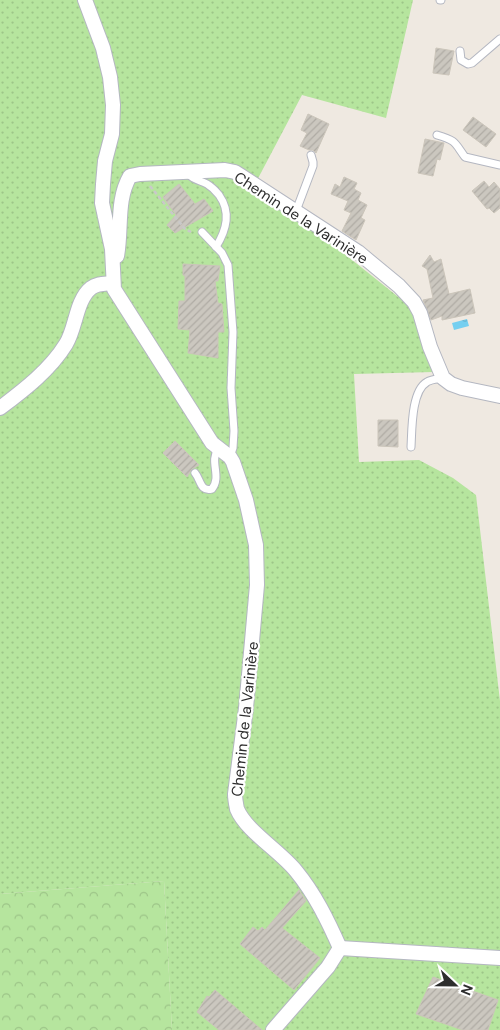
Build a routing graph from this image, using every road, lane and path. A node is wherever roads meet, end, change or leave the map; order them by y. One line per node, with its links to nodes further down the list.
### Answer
1 (86, 0): 12 (street)
2 (500, 39): 3 (lane)
3 (460, 51)
4 (437, 136): 6 (lane)
5 (311, 155): 9 (lane)
6 (500, 165)
7 (187, 172): 8 (street, Chemin de la Varinière); 9 (street, Chemin de la Varinière); 11 (lane)
8 (140, 174): 10 (path); 12 (street)
9 (296, 211): 13 (street, Chemin de la Varinière)
10 (202, 232): 11 (lane, Chemin de la Varinière)
11 (216, 247): 18 (lane, Chemin de la Varinière)
12 (112, 277): 15 (street); 17 (street)
13 (443, 378): 14 (street); 16 (lane)
14 (500, 396)
15 (0, 408)
16 (412, 447)
17 (218, 449): 18 (street); 19 (lane)
18 (230, 458): 20 (street, Chemin de la Varinière)
19 (195, 473)
20 (340, 948): 21 (street); 22 (street)
21 (500, 958)
22 (273, 1030)

